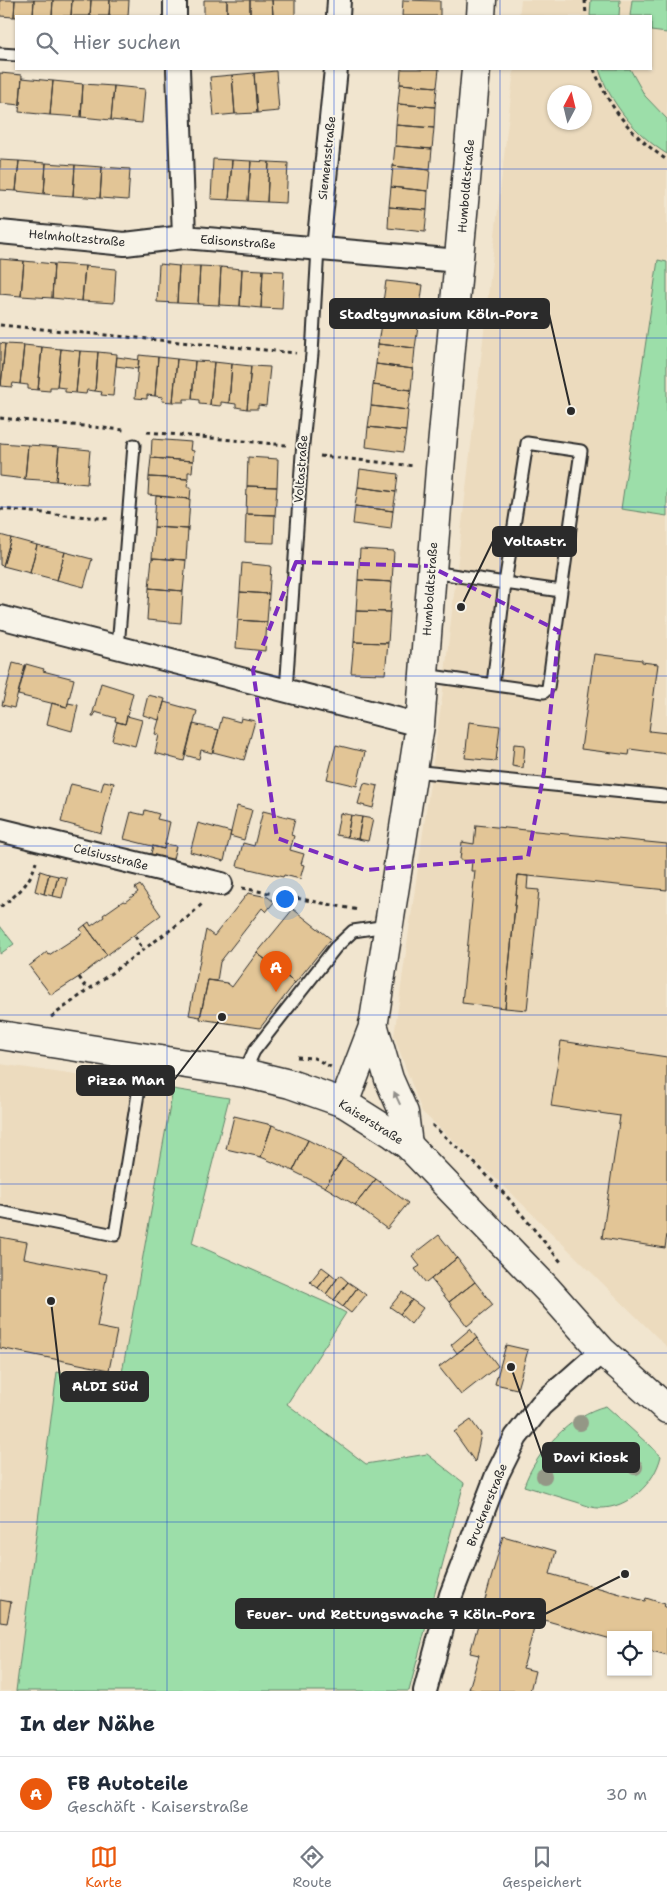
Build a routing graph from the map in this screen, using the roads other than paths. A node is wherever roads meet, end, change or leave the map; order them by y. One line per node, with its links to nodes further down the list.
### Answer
1 (175, 0): 4 (street)
2 (338, 0): 5 (street)
3 (482, 0): 6 (street)
4 (176, 15)
5 (338, 15)
6 (481, 15)
7 (0, 54): 8 (lane)
8 (15, 55)
9 (178, 70): 13 (street, Edisonstraße)
10 (336, 70): 14 (street, Siemensstraße)
11 (476, 70): 15 (street, Humboldtstraße)
12 (0, 232): 13 (street, Helmholtzstraße)
13 (184, 237): 14 (street, Edisonstraße)
14 (318, 248): 15 (street, Edisonstraße); 24 (lane, Voltastraße)
15 (459, 261): 17 (street, Humboldtstraße)
16 (134, 446): 21 (lane)
17 (431, 572): 18 (lane); 22 (street, Humboldtstraße)
18 (506, 583): 19 (lane); 19 (lane); 23 (lane)
19 (561, 591): 23 (lane)
20 (0, 617): 21 (street)
21 (118, 648): 24 (street)
22 (424, 675): 23 (lane); 25 (street, Humboldtstraße)
23 (493, 684)
24 (286, 691): 25 (street)
25 (420, 725): 26 (street, Humboldtstraße)
26 (412, 771): 27 (lane); 30 (street, Humboldtstraße)
27 (664, 796)
28 (0, 830): 29 (street, Celsiusstraße)
29 (222, 884)
30 (388, 921): 31 (street, Humboldtstraße); 34 (lane)
31 (373, 1024): 35 (street, Humboldtstraße); 36 (street, one-way to 31)
32 (0, 1035): 33 (street, Kaiserstraße)
33 (144, 1057): 34 (street, Kaiserstraße); 37 (lane)
34 (244, 1073): 35 (street, Kaiserstraße)
35 (344, 1103): 36 (street, Kaiserstraße)
36 (408, 1145): 38 (street, Kaiserstraße)
37 (0, 1212)
38 (602, 1351): 39 (street, Kaiserstraße); 40 (street, Brucknerstraße)
39 (667, 1409)
40 (425, 1691)

